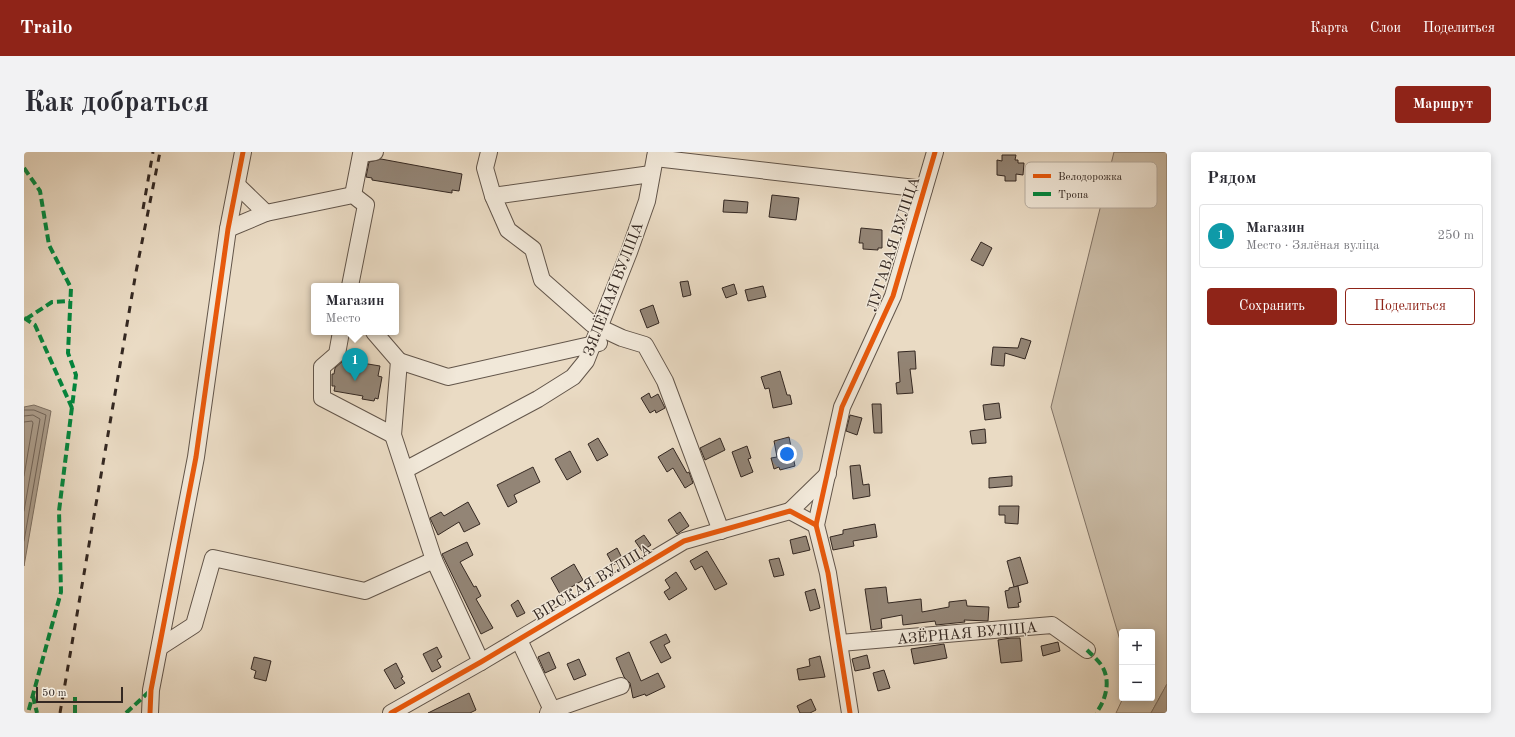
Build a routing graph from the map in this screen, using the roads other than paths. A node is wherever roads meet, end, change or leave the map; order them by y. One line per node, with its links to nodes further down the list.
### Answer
1 (243, 152): 7 (street)
2 (375, 152): 9 (street)
3 (489, 152): 10 (street)
4 (935, 152): 8 (street, ЛУГАВАЯ ВУЛІЦА)
5 (656, 155): 6 (street, ЗЯЛЁНАЯ ВУЛІЦА); 8 (street)
6 (651, 174): 10 (street); 14 (street, ЗЯЛЁНАЯ ВУЛІЦА)
7 (237, 185): 11 (street); 12 (street)
8 (924, 189): 22 (street, ЛУГАВАЯ ВУЛІЦА)
9 (353, 195): 11 (street); 13 (street)
10 (493, 196): 14 (street)
11 (266, 212): 12 (street)
12 (228, 229): 29 (street)
13 (351, 283)
14 (599, 327): 17 (street); 18 (street, ЗЯЛЁНАЯ ВУЛІЦА)
15 (340, 335): 20 (street)
16 (377, 335): 19 (street)
17 (622, 338): 18 (street); 25 (street)
18 (592, 344): 19 (street); 21 (street, ЗЯЛЁНАЯ ВУЛІЦА)
19 (399, 361): 20 (street)
20 (393, 435): 21 (street)
21 (405, 470): 26 (street)
22 (828, 474): 23 (street); 24 (street, ЛУГАВАЯ ВУЛІЦА)
23 (790, 511): 24 (street); 25 (street, ВІРСКАЯ ВУЛІЦА)
24 (816, 525): 28 (street, ЛУГАВАЯ ВУЛІЦА)
25 (721, 531): 27 (street, ВІРСКАЯ ВУЛІЦА)
26 (434, 560): 29 (street); 31 (street)
27 (519, 640): 31 (street, ВІРСКАЯ ВУЛІЦА); 33 (street)
28 (840, 643): 30 (street, АЗЁРНАЯ ВУЛІЦА); 36 (street, ЛУГАВАЯ ВУЛІЦА)
29 (160, 647): 34 (street)
30 (1087, 650)
31 (481, 662): 35 (street, ВІРСКАЯ ВУЛІЦА)
32 (621, 686): 33 (street)
33 (550, 712)
34 (150, 713)
35 (391, 713)
36 (850, 713)

